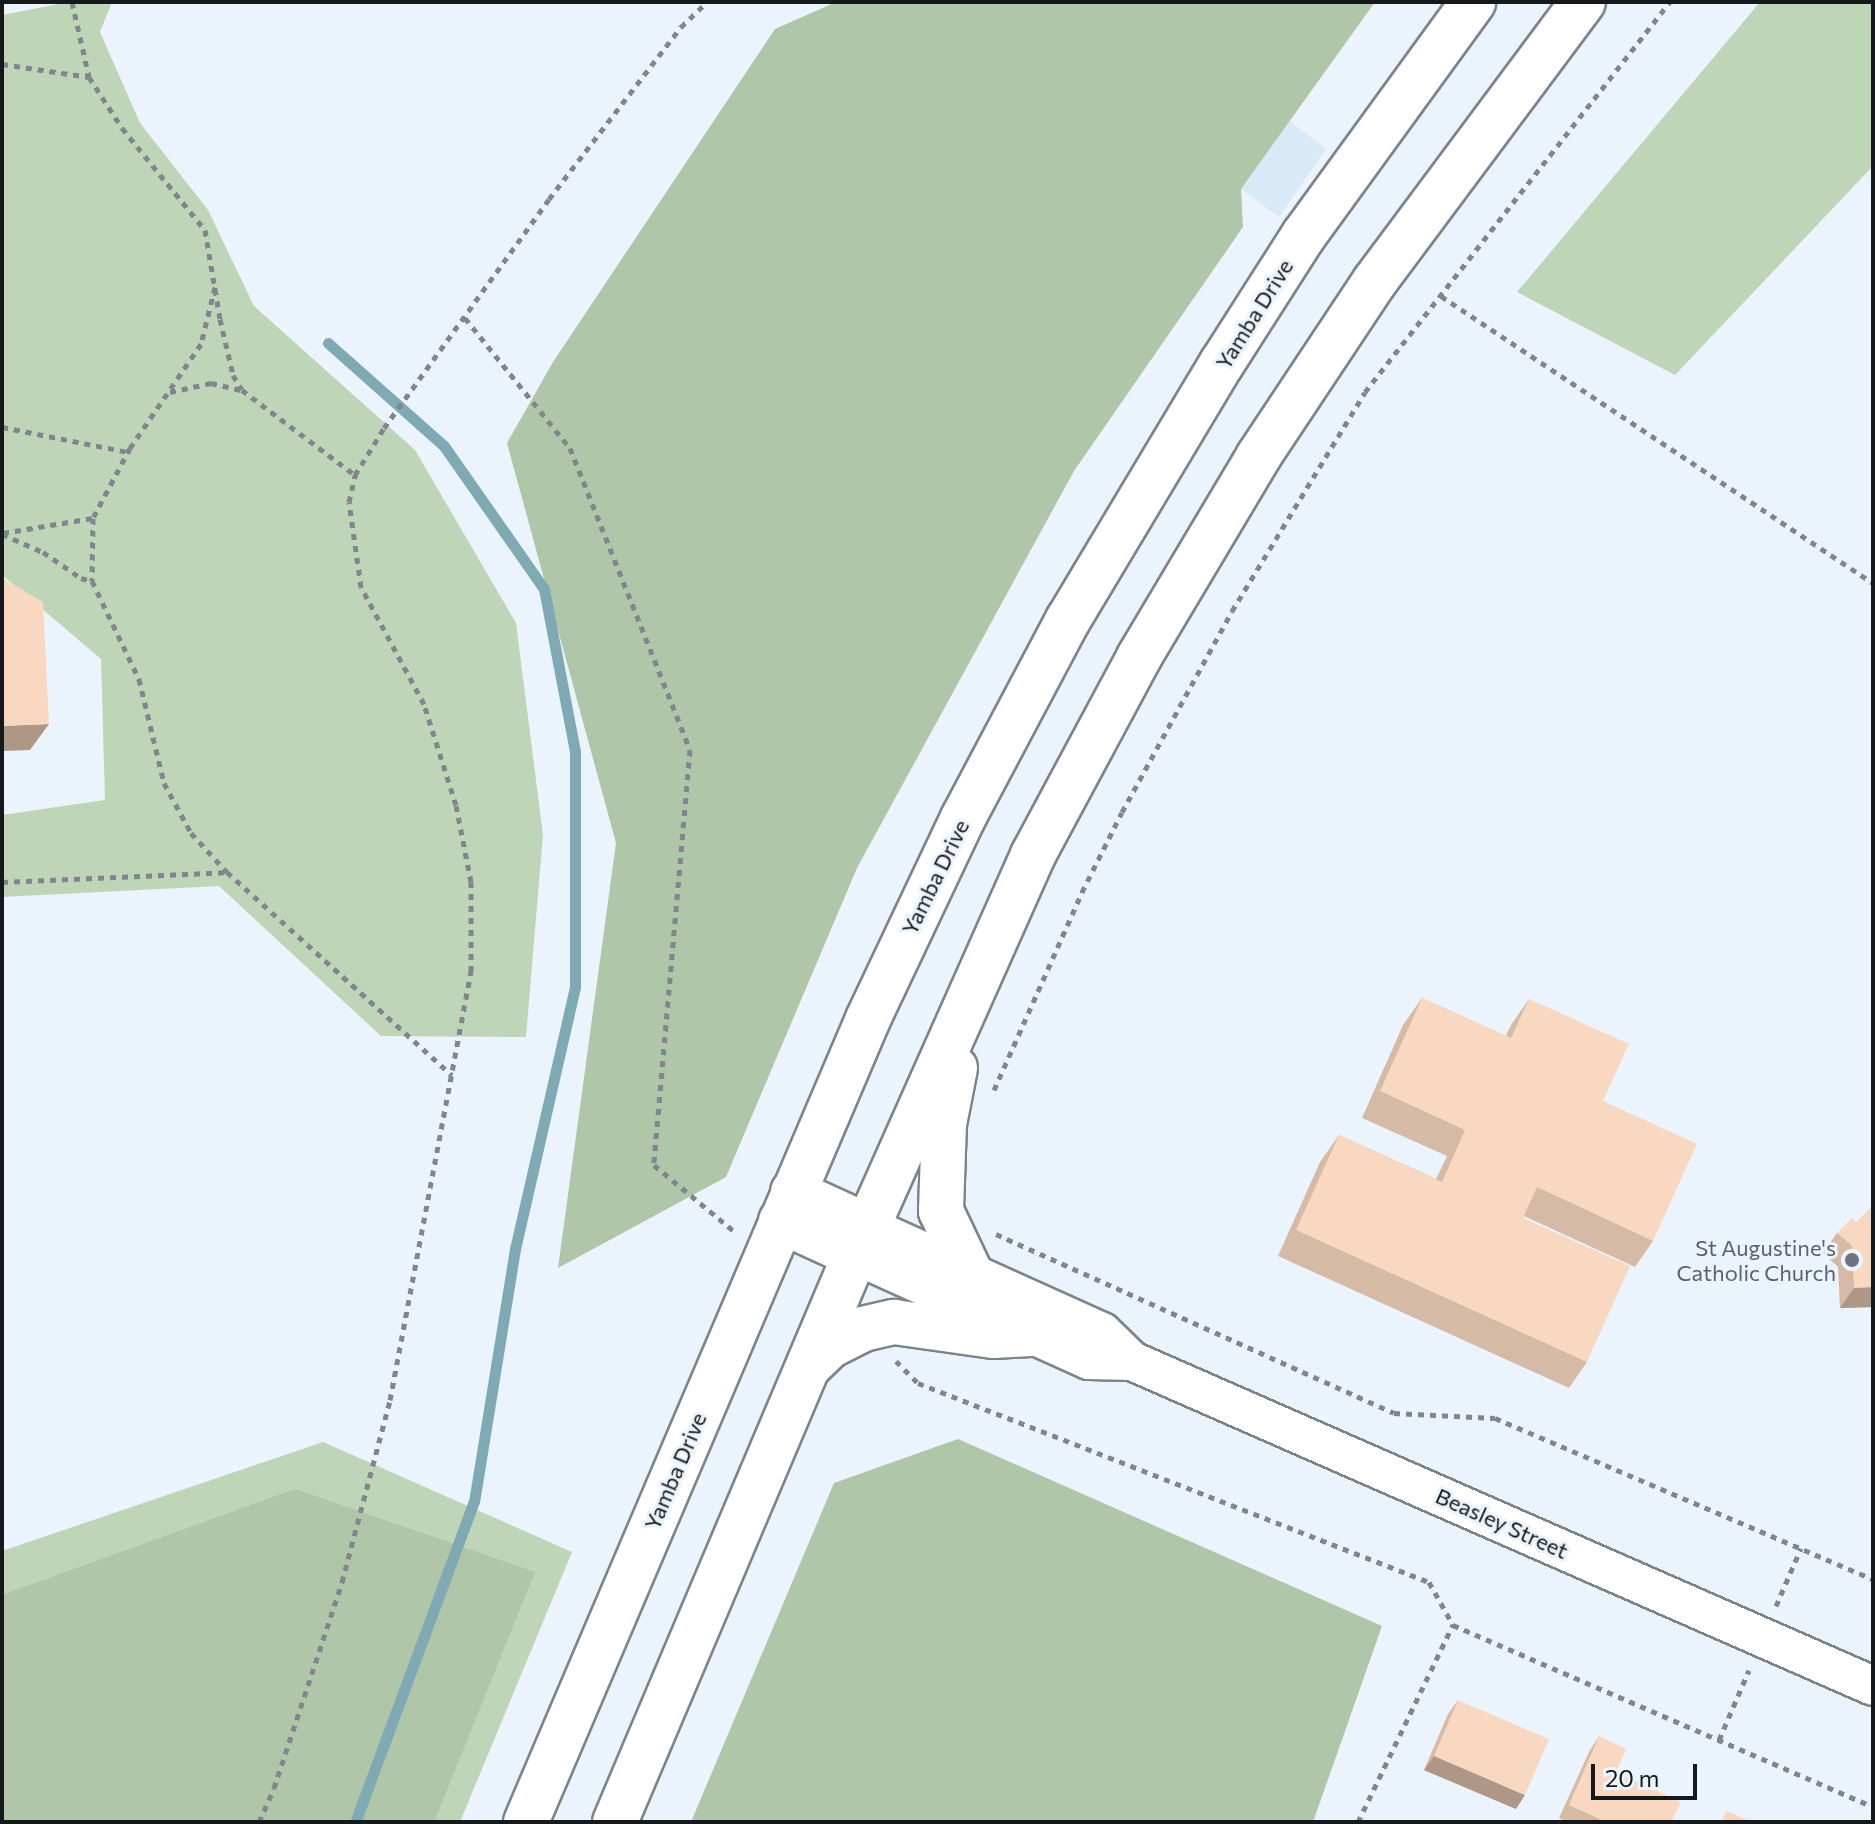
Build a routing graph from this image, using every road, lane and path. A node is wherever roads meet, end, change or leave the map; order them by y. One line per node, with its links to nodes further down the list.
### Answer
1 (72, 2): 7 (path)
2 (707, 2): 10 (path)
3 (1473, 2): 25 (main road, Yamba Drive)
4 (1583, 2): 22 (main road)
5 (1670, 2): 9 (path)
6 (2, 64): 7 (path)
7 (89, 77): 8 (path)
8 (215, 287): 11 (path); 12 (path)
9 (1441, 296): 19 (path); 24 (path)
10 (464, 317): 15 (path); 27 (path)
11 (242, 390): 12 (path); 15 (path)
12 (169, 392): 14 (path)
13 (2, 427): 14 (path)
14 (128, 452): 16 (path)
15 (355, 475): 23 (path)
16 (93, 518): 17 (path); 18 (path)
17 (2, 534): 18 (path)
18 (92, 581): 20 (path)
19 (1873, 583)
20 (227, 872): 21 (path); 23 (path)
21 (2, 882)
22 (970, 991): 28 (main road); 29 (main road)
23 (452, 1075): 38 (path)
24 (988, 1104)
25 (787, 1207): 28 (main road); 39 (main road, Yamba Drive)
26 (990, 1227): 34 (path)
27 (736, 1234)
28 (861, 1240): 29 (main road, Beasley Street); 31 (main road, Beasley Street); 33 (main road)
29 (970, 1272): 32 (main road, Beasley Street)
30 (889, 1324): 31 (main road); 33 (main road); 35 (path)
31 (1031, 1334): 32 (main road, Beasley Street)
32 (1132, 1361): 36 (main road, Beasley Street)
33 (807, 1368): 40 (main road)
34 (1873, 1579)
35 (1453, 1625): 37 (path); 41 (path)
36 (1873, 1686)
37 (1873, 1807)
38 (259, 1822)
39 (526, 1822)
40 (615, 1822)
41 (1358, 1822)

